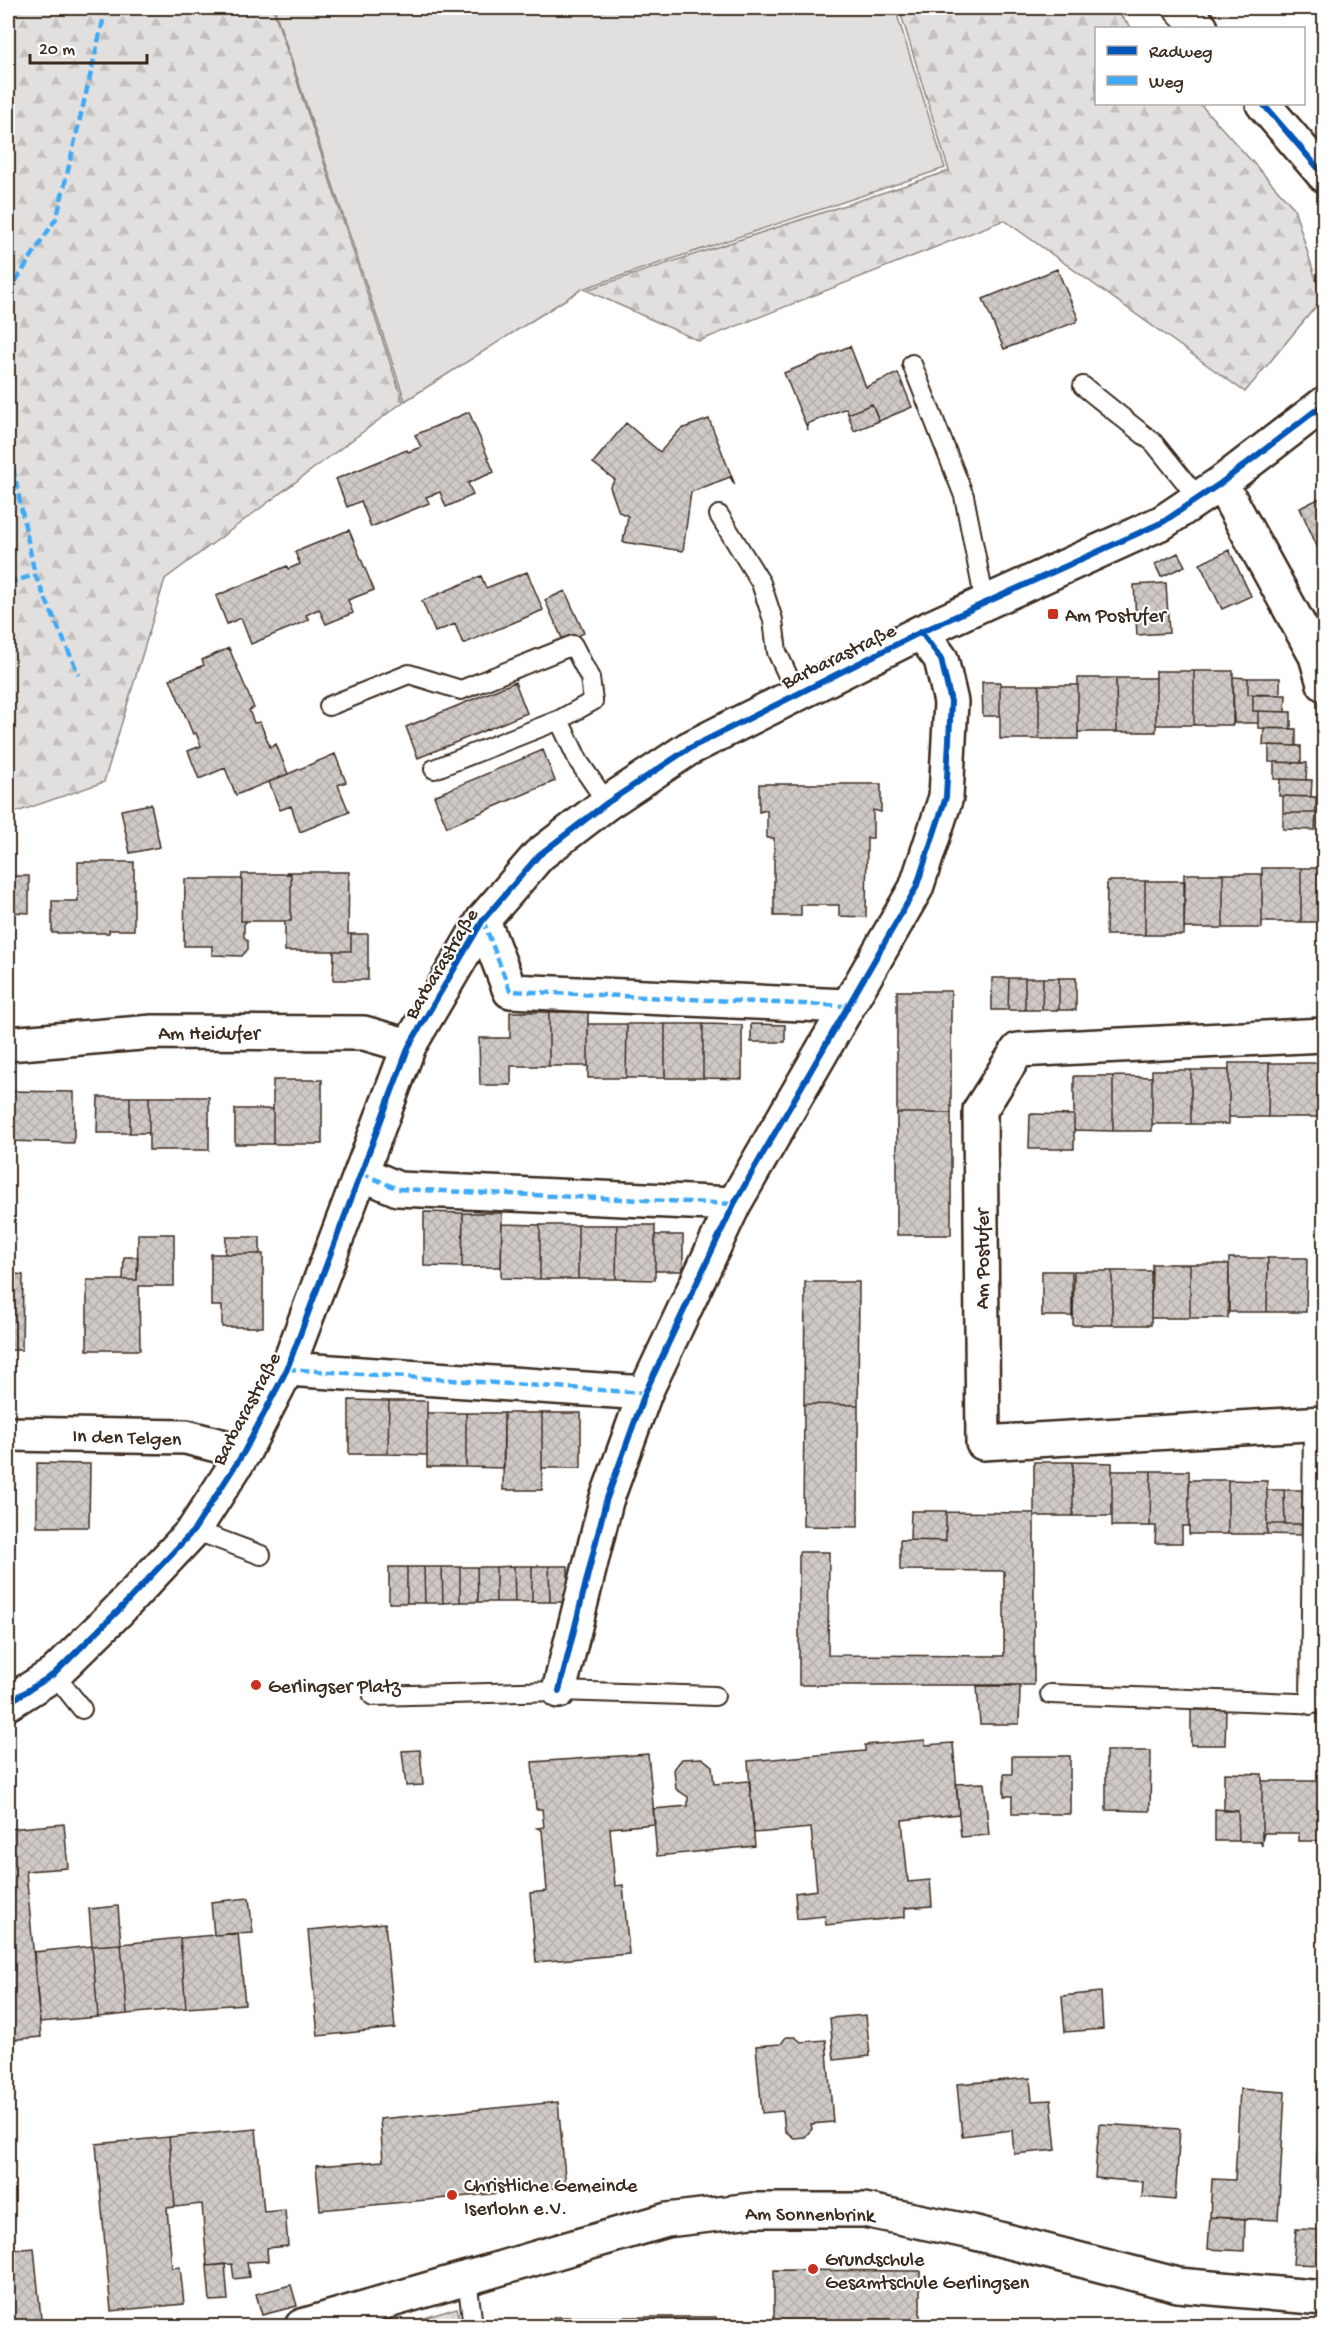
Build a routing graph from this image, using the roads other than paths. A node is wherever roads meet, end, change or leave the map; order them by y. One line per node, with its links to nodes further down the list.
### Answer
1 (1181, 8): 2 (street)
2 (1200, 27)
3 (1264, 105): 4 (street)
4 (1324, 175)
5 (912, 364): 10 (lane)
6 (1083, 386): 8 (lane)
7 (1324, 404): 8 (street, Barbarastraße)
8 (1209, 491): 10 (street, Barbarastraße); 12 (street)
9 (719, 515): 13 (lane)
10 (986, 603): 11 (street, Barbarastraße)
11 (921, 632): 13 (street, Barbarastraße); 19 (street)
12 (1324, 684)
13 (796, 693): 17 (street, Barbarastraße)
14 (329, 706): 15 (lane)
15 (559, 720): 16 (lane); 17 (lane)
16 (434, 769)
17 (607, 803): 18 (street, Barbarastraße)
18 (483, 920): 19 (street, Barbarastraße); 22 (street, Barbarastraße)
19 (847, 1006): 24 (street)
20 (1324, 1035): 27 (street, Am Postufer)
21 (8, 1044): 22 (street, Am Heidufer)
22 (409, 1046): 23 (street, Barbarastraße)
23 (361, 1173): 24 (street); 25 (street, Barbarastraße)
24 (734, 1204): 26 (street)
25 (287, 1369): 26 (street, Barbarastraße); 29 (street, Barbarastraße)
26 (645, 1393): 33 (street)
27 (1319, 1423): 38 (lane)
28 (8, 1434): 29 (street, In den Telgen)
29 (244, 1452): 30 (street, Barbarastraße)
30 (194, 1530): 31 (lane); 32 (street, Barbarastraße)
31 (261, 1555)
32 (54, 1674): 37 (street, Barbarastraße); 39 (lane)
33 (559, 1690): 35 (lane); 36 (lane)
34 (1050, 1694): 38 (lane)
35 (373, 1696)
36 (715, 1696)
37 (8, 1703)
38 (1317, 1705)
39 (82, 1709)
40 (467, 2279): 41 (street, Am Sonnenbrink); 42 (street, Am Sonnenbrink); 43 (lane)
41 (1324, 2298)
42 (305, 2326)
43 (473, 2326)

